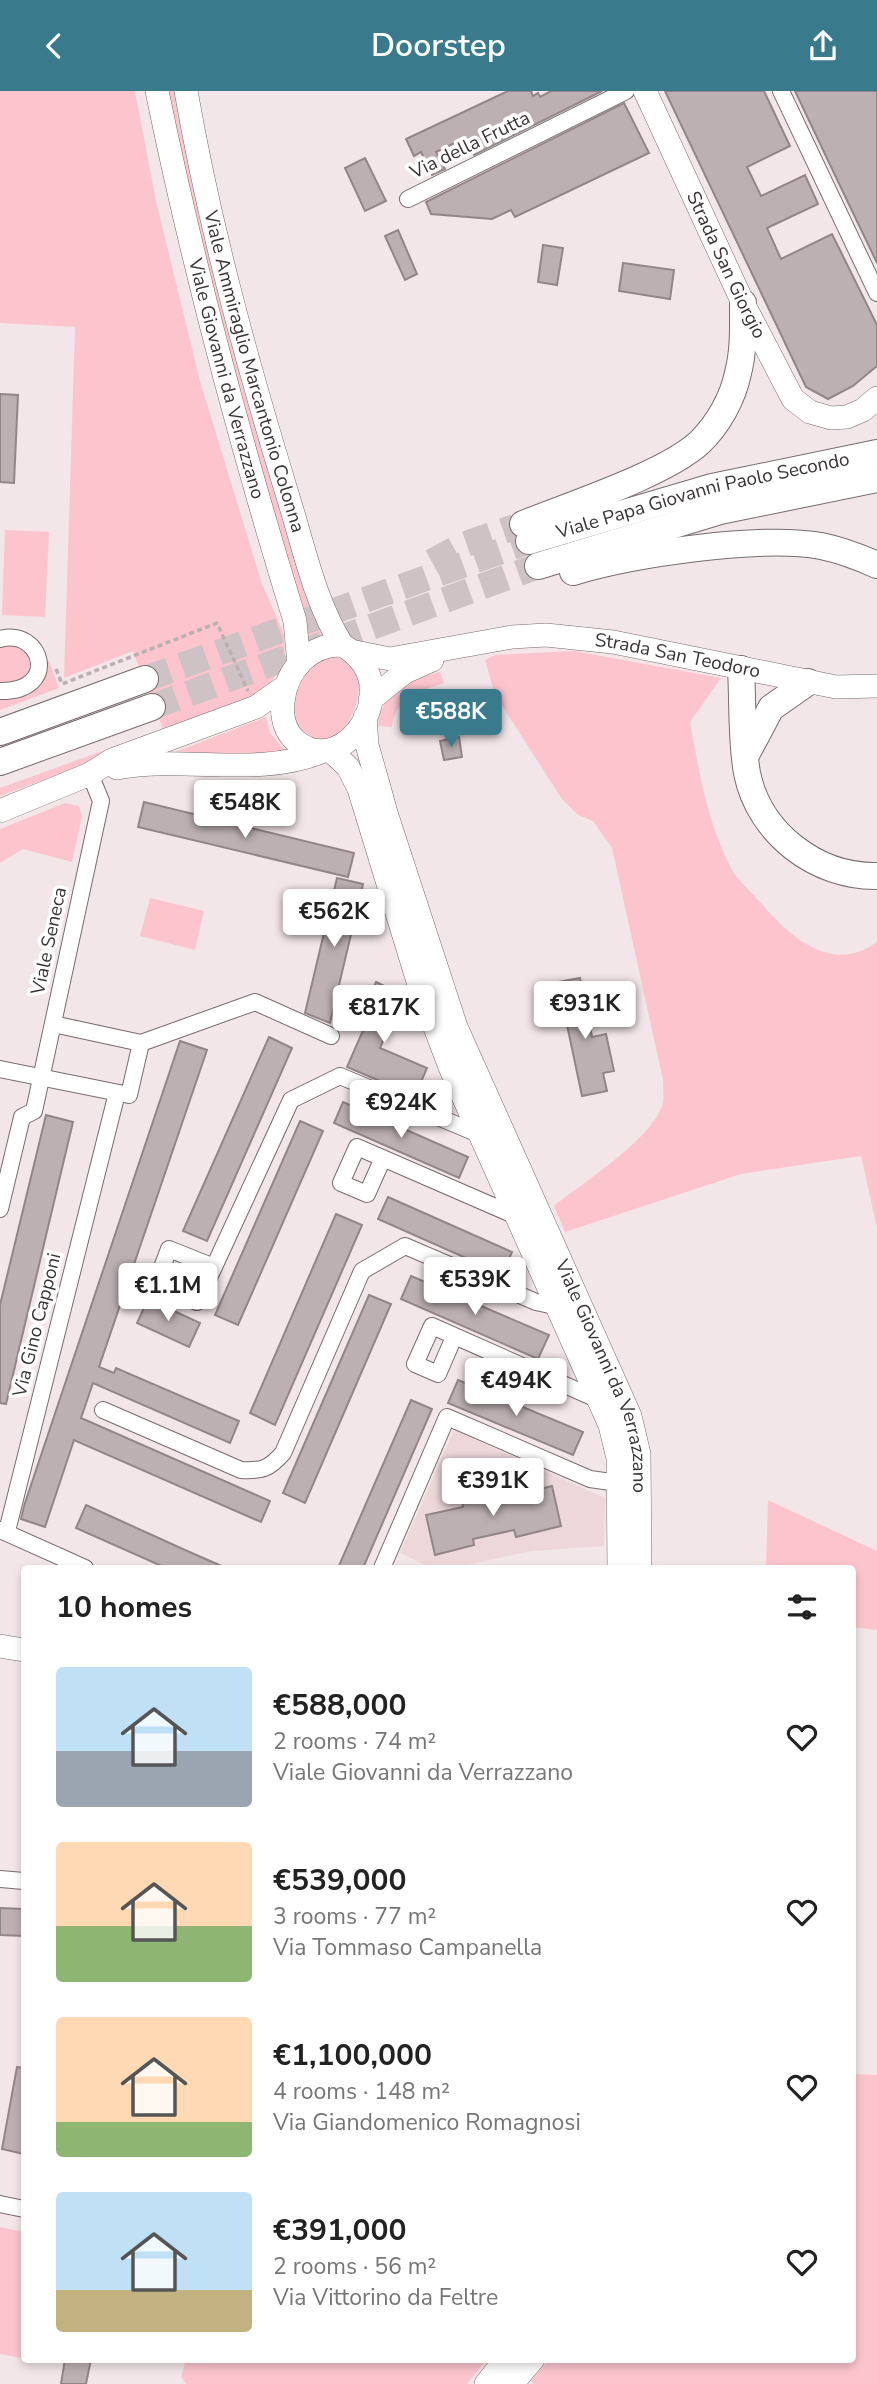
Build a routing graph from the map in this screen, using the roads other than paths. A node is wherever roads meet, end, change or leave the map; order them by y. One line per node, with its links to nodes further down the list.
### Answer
1 (157, 91): 17 (main road, Viale Giovanni da Verrazzano)
2 (186, 91): 16 (main road, Viale Ammiraglio Marcantonio Colonna)
3 (626, 91): 6 (street, Via della Frutta)
4 (645, 91): 8 (main road, Strada San Giorgio)
5 (781, 91): 7 (street)
6 (408, 199)
7 (877, 293)
8 (743, 303): 9 (main road, Strada San Giorgio); 12 (main road, Viale Papa Giovanni Paolo Secondo)
9 (877, 398)
10 (877, 453): 12 (main road, Viale Papa Giovanni Paolo Secondo)
11 (877, 479): 12 (main road, Viale Papa Giovanni Paolo Secondo)
12 (779, 484): 13 (main road, Viale Papa Giovanni Paolo Secondo)
13 (877, 565)
14 (0, 639): 23 (street)
15 (477, 643): 16 (main road, Strada San Teodoro); 18 (main road, Strada San Teodoro); 25 (main road, Strada San Teodoro)
16 (349, 649): 17 (main road); 25 (main road)
17 (299, 664): 21 (main road)
18 (741, 669): 20 (main road, Strada San Teodoro); 28 (main road)
19 (145, 678): 26 (main road)
20 (808, 682): 22 (main road, Strada San Teodoro); 28 (main road)
21 (286, 686): 27 (main road); 30 (main road)
22 (877, 686)
23 (0, 691)
24 (152, 706): 29 (main road)
25 (368, 708): 27 (main road); 48 (main road, Viale Giovanni da Verrazzano)
26 (0, 732)
27 (326, 752): 30 (main road); 39 (main road, Viale Giovanni da Verrazzano)
28 (746, 758): 32 (main road)
29 (0, 762)
30 (90, 774): 31 (main road); 33 (street, Viale Seneca)
31 (0, 811)
32 (877, 876)
33 (53, 1024): 35 (street); 37 (street, Viale Seneca)
34 (331, 1036): 35 (street)
35 (141, 1043): 38 (street)
36 (0, 1069): 37 (street)
37 (42, 1078): 38 (street); 41 (street, Viale Seneca)
38 (117, 1093): 50 (street, Via Gino Capponi)
39 (481, 1135): 42 (main road, Viale Giovanni da Verrazzano); 43 (street)
40 (389, 1161): 42 (street)
41 (0, 1209)
42 (516, 1216): 44 (main road, Viale Giovanni da Verrazzano)
43 (215, 1267)
44 (559, 1307): 46 (main road, Viale Giovanni da Verrazzano); 47 (street)
45 (460, 1339): 46 (street)
46 (601, 1401): 48 (main road, Viale Giovanni da Verrazzano)
47 (103, 1410)
48 (628, 1456): 49 (main road, Viale Giovanni da Verrazzano); 54 (main road, Viale Giovanni da Verrazzano)
49 (618, 1483): 52 (street); 53 (main road, Viale Giovanni da Verrazzano)
50 (3, 1531): 51 (street)
51 (77, 1565)
52 (383, 1565)
53 (620, 1565)
54 (640, 1565)
55 (0, 1646): 56 (main road)
56 (21, 1650)
57 (0, 1879): 58 (street)
58 (21, 1881)
59 (0, 2204): 60 (street)
60 (21, 2208)
61 (503, 2363): 63 (main road)
62 (530, 2363): 64 (main road)
63 (486, 2384)
64 (512, 2384)

